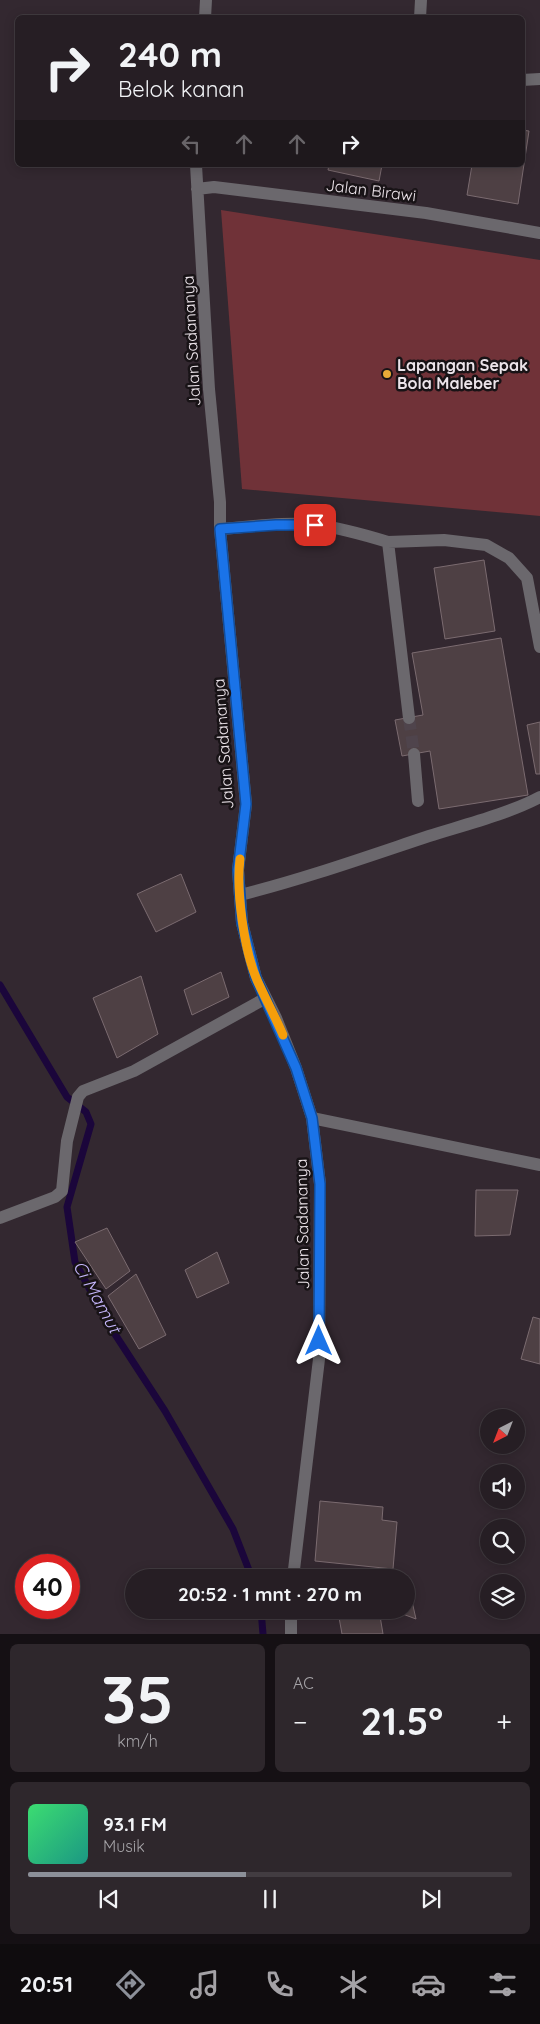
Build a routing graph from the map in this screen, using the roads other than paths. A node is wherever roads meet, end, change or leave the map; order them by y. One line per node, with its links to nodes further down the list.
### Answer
1 (206, 0): 3 (street)
2 (421, 0): 4 (street)
3 (205, 15)
4 (420, 15)
5 (525, 80): 6 (street)
6 (540, 80)
7 (196, 167): 8 (street, Jalan Sadananya)
8 (197, 189): 9 (street, Jalan Birawi); 10 (street, Jalan Sadananya)
9 (540, 233)
10 (220, 529): 11 (street); 17 (street, Jalan Sadananya)
11 (388, 542): 12 (street); 13 (street)
12 (540, 647)
13 (408, 718)
14 (414, 754): 16 (street)
15 (540, 797): 17 (street)
16 (418, 801)
17 (240, 895): 18 (street, Jalan Sadananya)
18 (266, 998): 19 (street, Jalan Sadananya); 21 (street)
19 (312, 1118): 20 (street); 22 (street, Jalan Sadananya)
20 (540, 1165)
21 (0, 1218)
22 (294, 1569)
23 (291, 1619): 24 (street)
24 (291, 1634)

